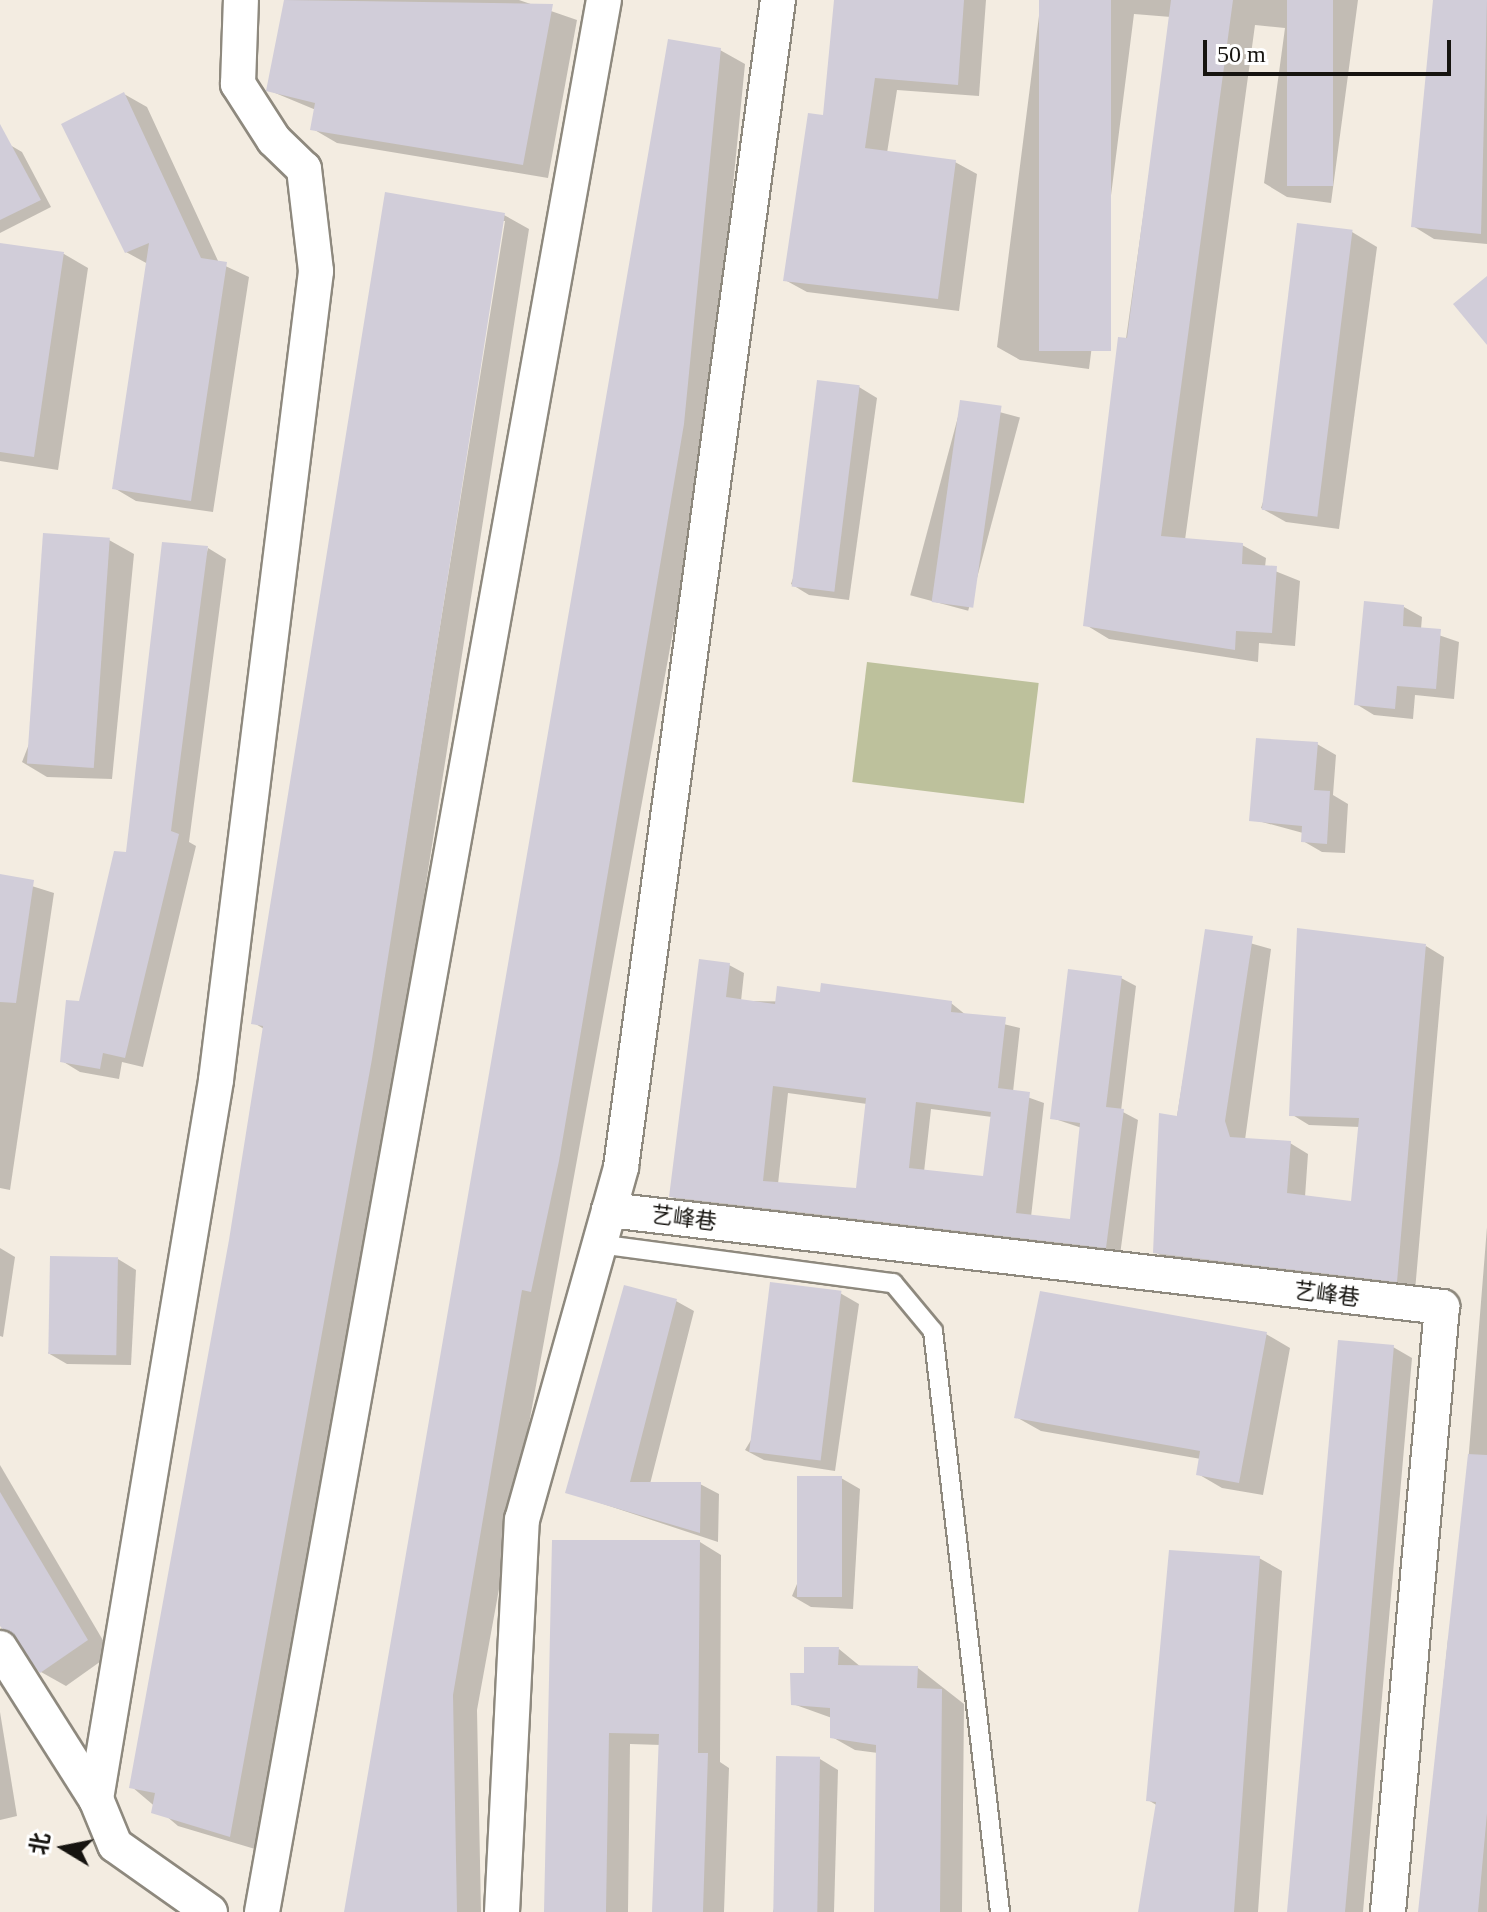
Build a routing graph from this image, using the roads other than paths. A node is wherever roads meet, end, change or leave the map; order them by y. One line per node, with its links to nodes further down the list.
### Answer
1 (241, 0): 7 (street)
2 (604, 0): 9 (street)
3 (778, 0): 4 (street)
4 (609, 1210): 5 (street); 12 (street, 艺峰巷)
5 (599, 1244): 10 (street); 11 (lane)
6 (0, 1648): 7 (street)
7 (96, 1799): 8 (street)
8 (210, 1912)
9 (262, 1912)
10 (502, 1912)
11 (1000, 1912)
12 (1388, 1912)

